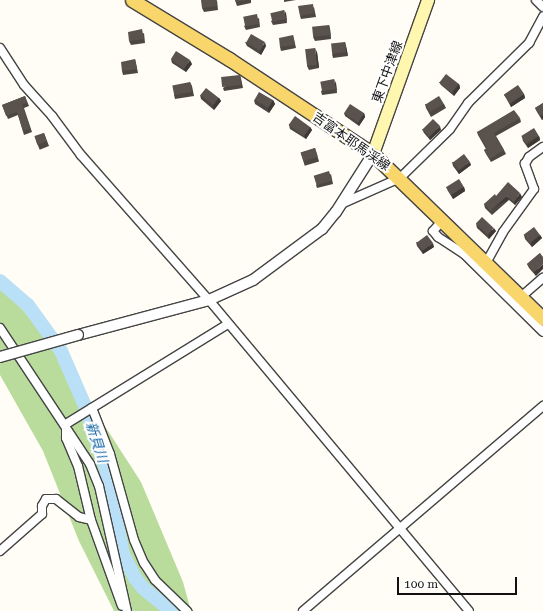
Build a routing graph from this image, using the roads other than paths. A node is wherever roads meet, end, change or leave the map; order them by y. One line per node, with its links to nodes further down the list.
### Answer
1 (132, 0): 8 (main road, 吉富本耶馬渓線)
2 (428, 0): 8 (main road, 東下中津線)
3 (536, 0): 4 (street)
4 (543, 6)
5 (543, 17): 9 (street)
6 (0, 48): 15 (street)
7 (543, 147): 12 (street)
8 (373, 154): 9 (main road, 吉富本耶馬渓線); 10 (street)
9 (400, 178): 10 (street); 11 (main road, 吉富本耶馬渓線)
10 (341, 204): 15 (street)
11 (467, 250): 12 (main road, 吉富本耶馬渓線); 19 (street)
12 (486, 263): 14 (main road, 吉富本耶馬渓線)
13 (543, 278): 14 (street)
14 (522, 296): 16 (main road, 吉富本耶馬渓線)
15 (209, 300): 17 (street); 20 (street, bridge)
16 (543, 319)
17 (228, 324): 22 (street); 25 (street)
18 (0, 328): 23 (street)
19 (543, 332)
20 (0, 357)
21 (543, 406): 25 (street)
22 (92, 408): 23 (street); 29 (street)
23 (66, 424): 24 (street); 28 (street)
24 (91, 520): 26 (street); 27 (street)
25 (401, 528): 30 (street); 31 (street)
26 (0, 552)
27 (124, 611)
28 (127, 611)
29 (187, 611)
30 (303, 611)
31 (469, 611)

